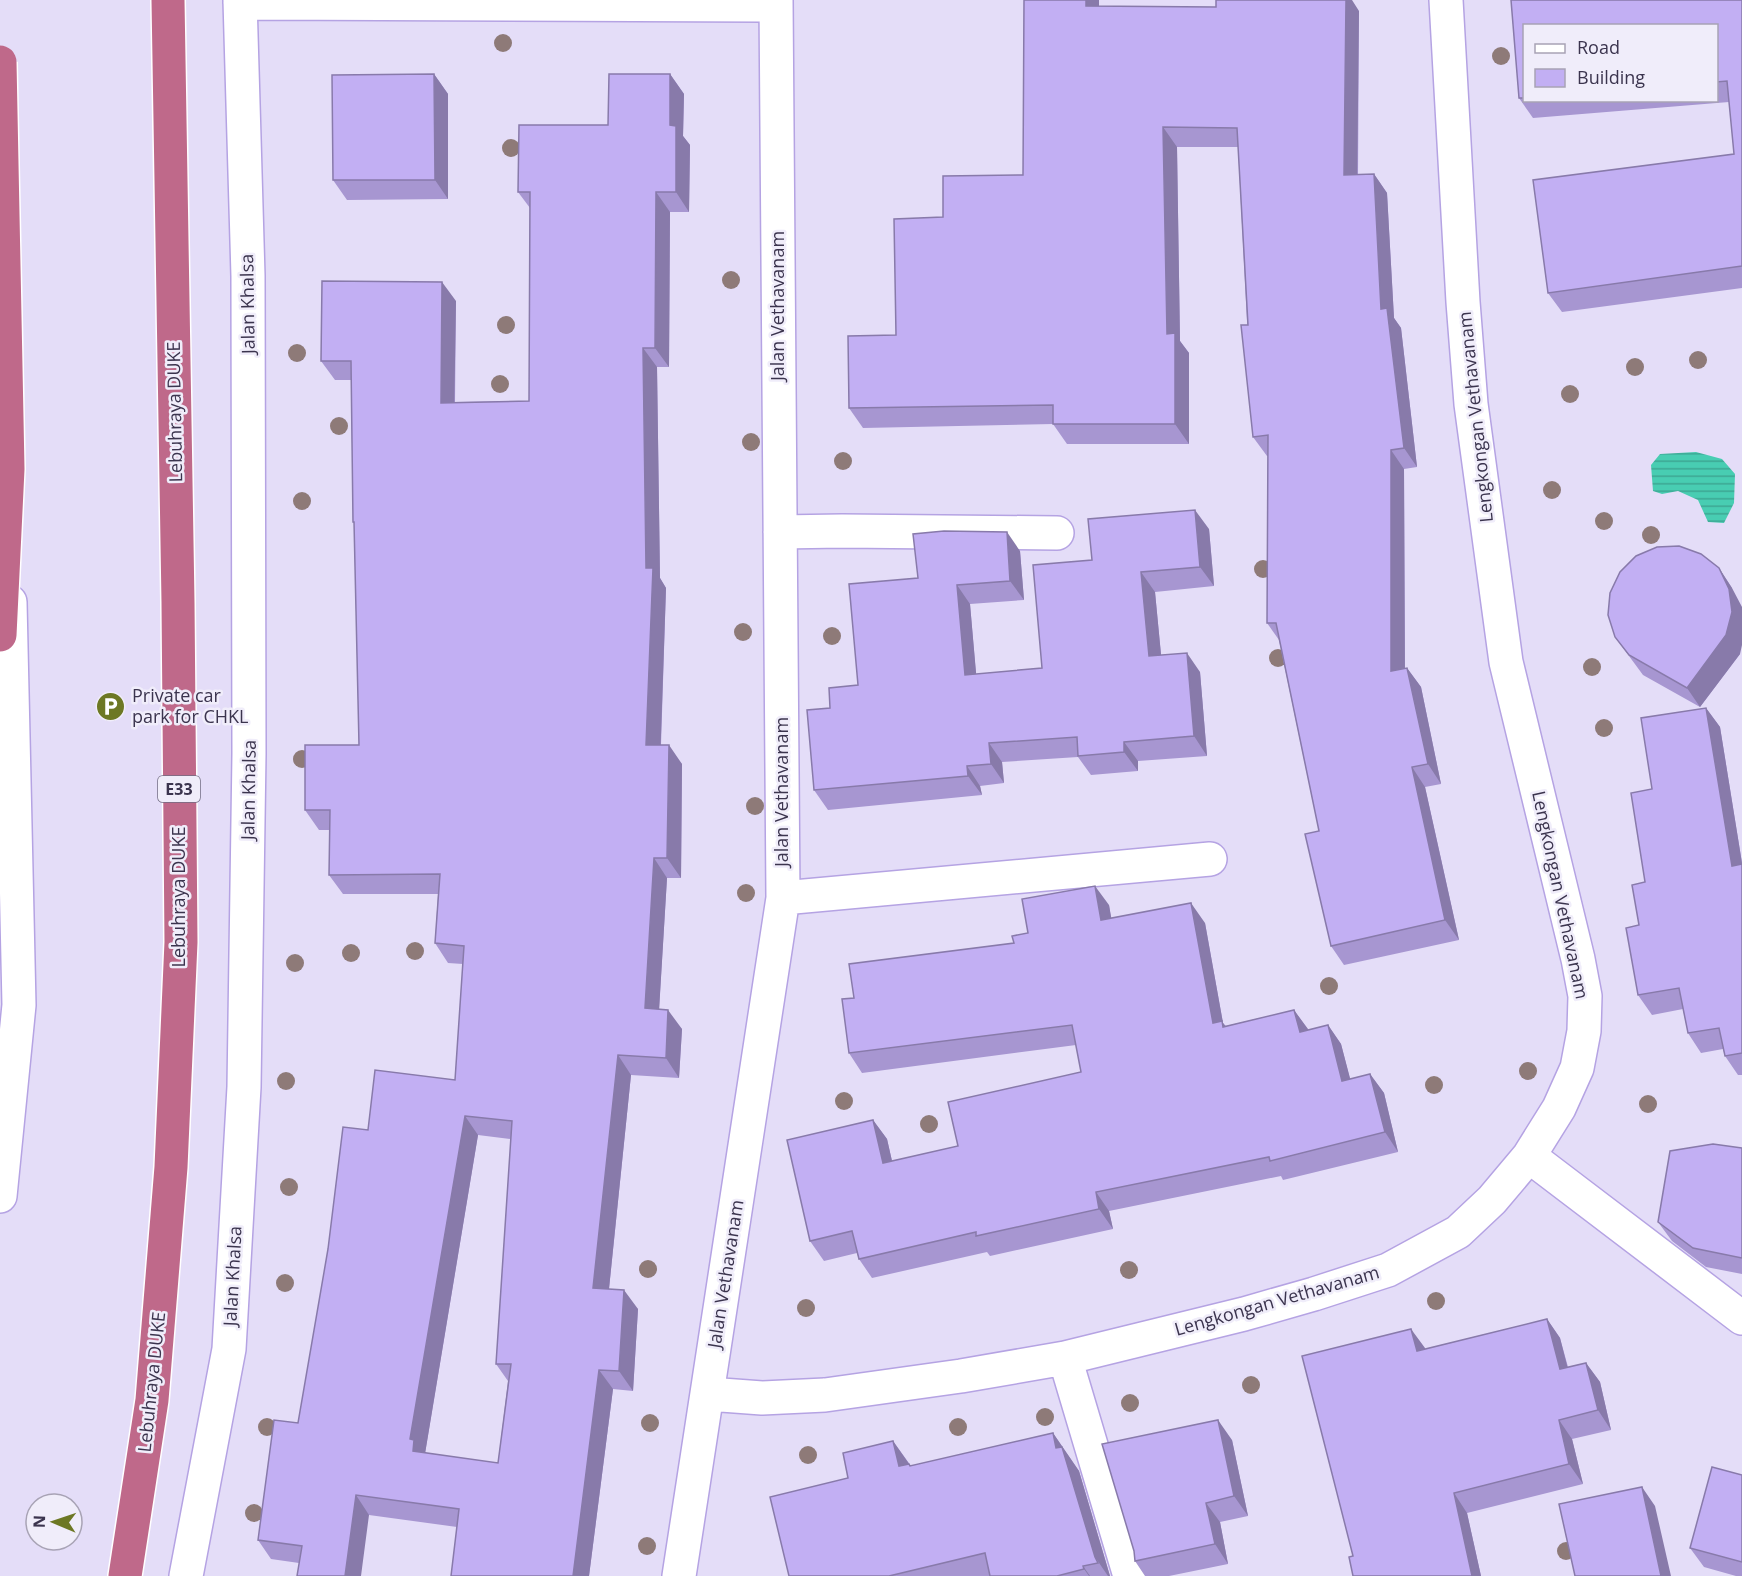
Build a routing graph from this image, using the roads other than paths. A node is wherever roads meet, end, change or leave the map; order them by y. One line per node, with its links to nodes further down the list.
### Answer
1 (168, 0): 17 (highway, Lebuhraya DUKE / E33)
2 (1446, 0): 12 (street, Lengkongan Vethavanam)
3 (240, 1): 4 (street); 18 (street, Jalan Khalsa)
4 (776, 2): 7 (street, Jalan Vethavanam)
5 (0, 62): 9 (highway, bridge)
6 (0, 459): 13 (street)
7 (780, 532): 8 (street); 11 (street, Jalan Vethavanam)
8 (1057, 533)
9 (0, 635)
10 (1210, 859): 11 (street)
11 (783, 898): 16 (street, Jalan Vethavanam)
12 (1529, 1156): 14 (street); 15 (street, Lengkongan Vethavanam)
13 (0, 1196)
14 (1742, 1318)
15 (1065, 1358): 16 (street, Lengkongan Vethavanam); 20 (street)
16 (708, 1394): 19 (street, Jalan Vethavanam)
17 (125, 1576)
18 (186, 1576)
19 (679, 1576)
20 (1130, 1576)

